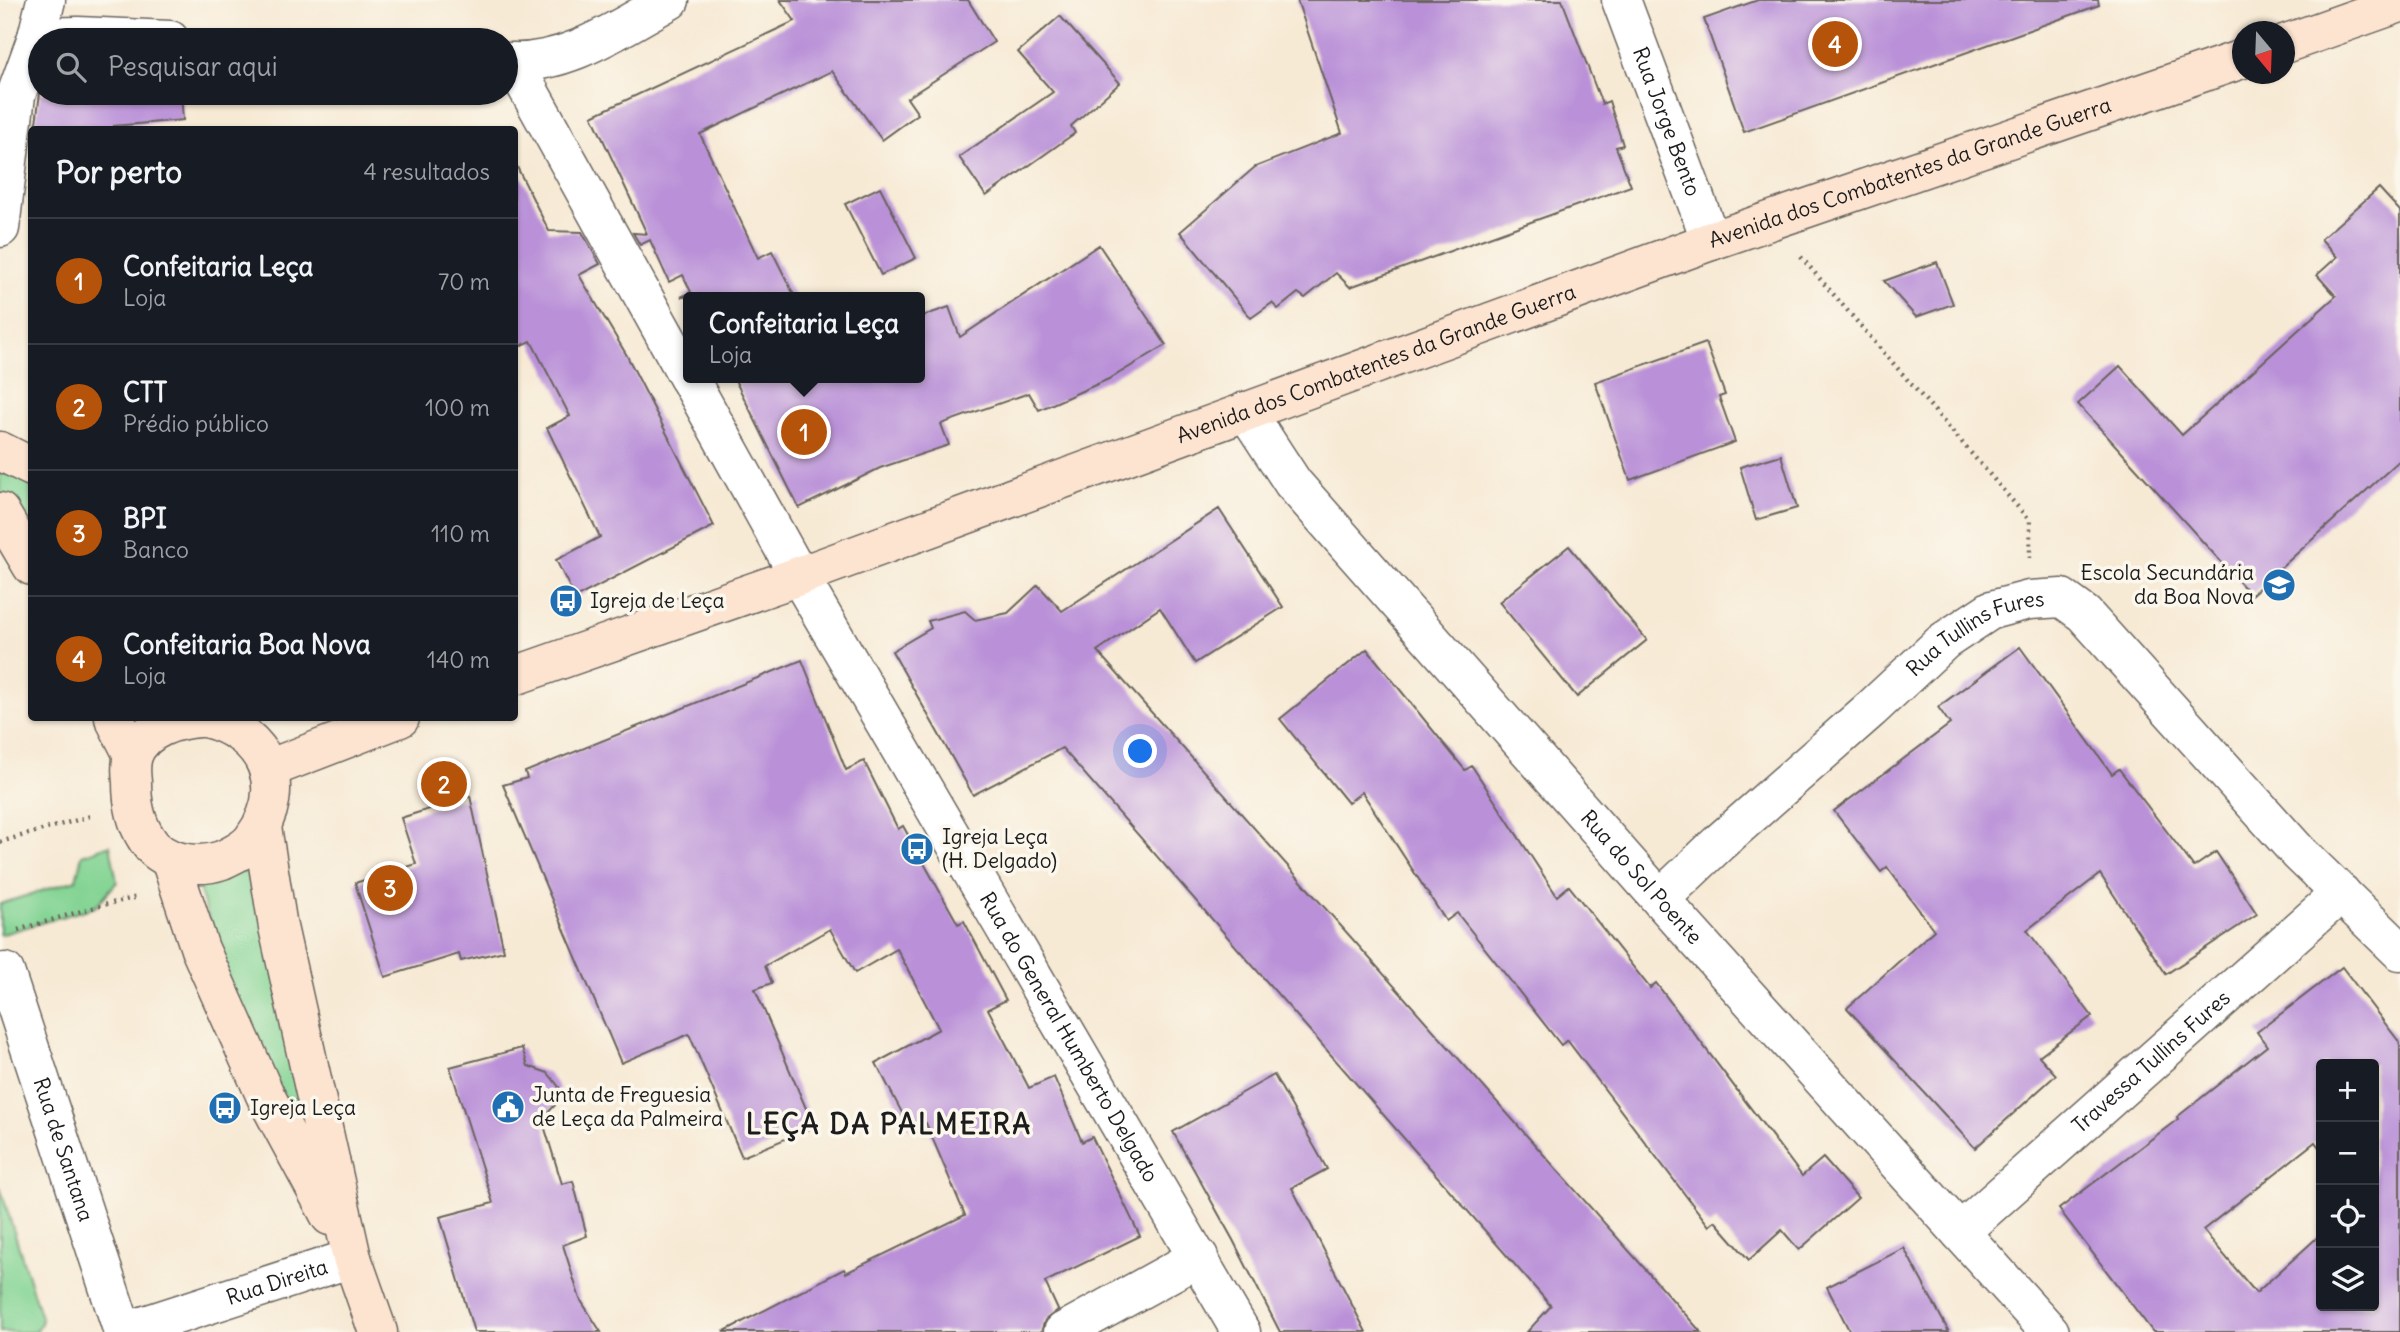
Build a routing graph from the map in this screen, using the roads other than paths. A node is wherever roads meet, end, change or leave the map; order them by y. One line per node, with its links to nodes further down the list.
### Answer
1 (46, 0): 5 (street)
2 (670, 0): 8 (street)
3 (1621, 0): 13 (street, Rua Jorge Bento)
4 (2400, 3): 6 (main road)
5 (39, 28)
6 (2295, 40)
7 (28, 54): 11 (street)
8 (518, 61)
9 (2232, 62): 13 (main road, Avenida dos Combatentes da Grande Guerra)
10 (518, 78): 14 (street, Rua do General Humberto Delgado)
11 (8, 92): 12 (street)
12 (0, 228)
13 (1711, 241): 16 (main road, Avenida dos Combatentes da Grande Guerra)
14 (683, 366)
15 (692, 383): 21 (street, Rua do General Humberto Delgado)
16 (1246, 411): 21 (main road, Avenida dos Combatentes da Grande Guerra); 32 (street, Rua do Sol Poente)
17 (0, 451): 18 (main road)
18 (28, 465)
19 (0, 512): 20 (main road)
20 (28, 559)
21 (799, 576): 22 (main road, Avenida dos Combatentes da Grande Guerra); 36 (street, Rua do General Humberto Delgado)
22 (518, 676)
23 (116, 721): 27 (main road)
24 (178, 721): 27 (main road)
25 (218, 721): 28 (main road)
26 (392, 721): 28 (main road)
27 (134, 755): 30 (main road)
28 (268, 769): 29 (main road)
29 (262, 827): 30 (main road); 37 (main road)
30 (175, 874): 37 (main road)
31 (2341, 893): 32 (street, Rua Tullins Fures); 33 (street, Rua Tullins Fures); 35 (street, Travessa Tullins Fures)
32 (1660, 900): 35 (street, Rua do Sol Poente)
33 (2400, 951)
34 (0, 973): 38 (street, Rua de Santana)
35 (1960, 1232): 42 (street, Rua do Sol Poente)
36 (1199, 1256): 40 (street); 41 (street, Rua do General Humberto Delgado)
37 (352, 1258): 38 (street, Rua Direita); 39 (main road)
38 (123, 1332)
39 (378, 1332)
40 (1063, 1332)
41 (1241, 1332)
42 (2050, 1332)

